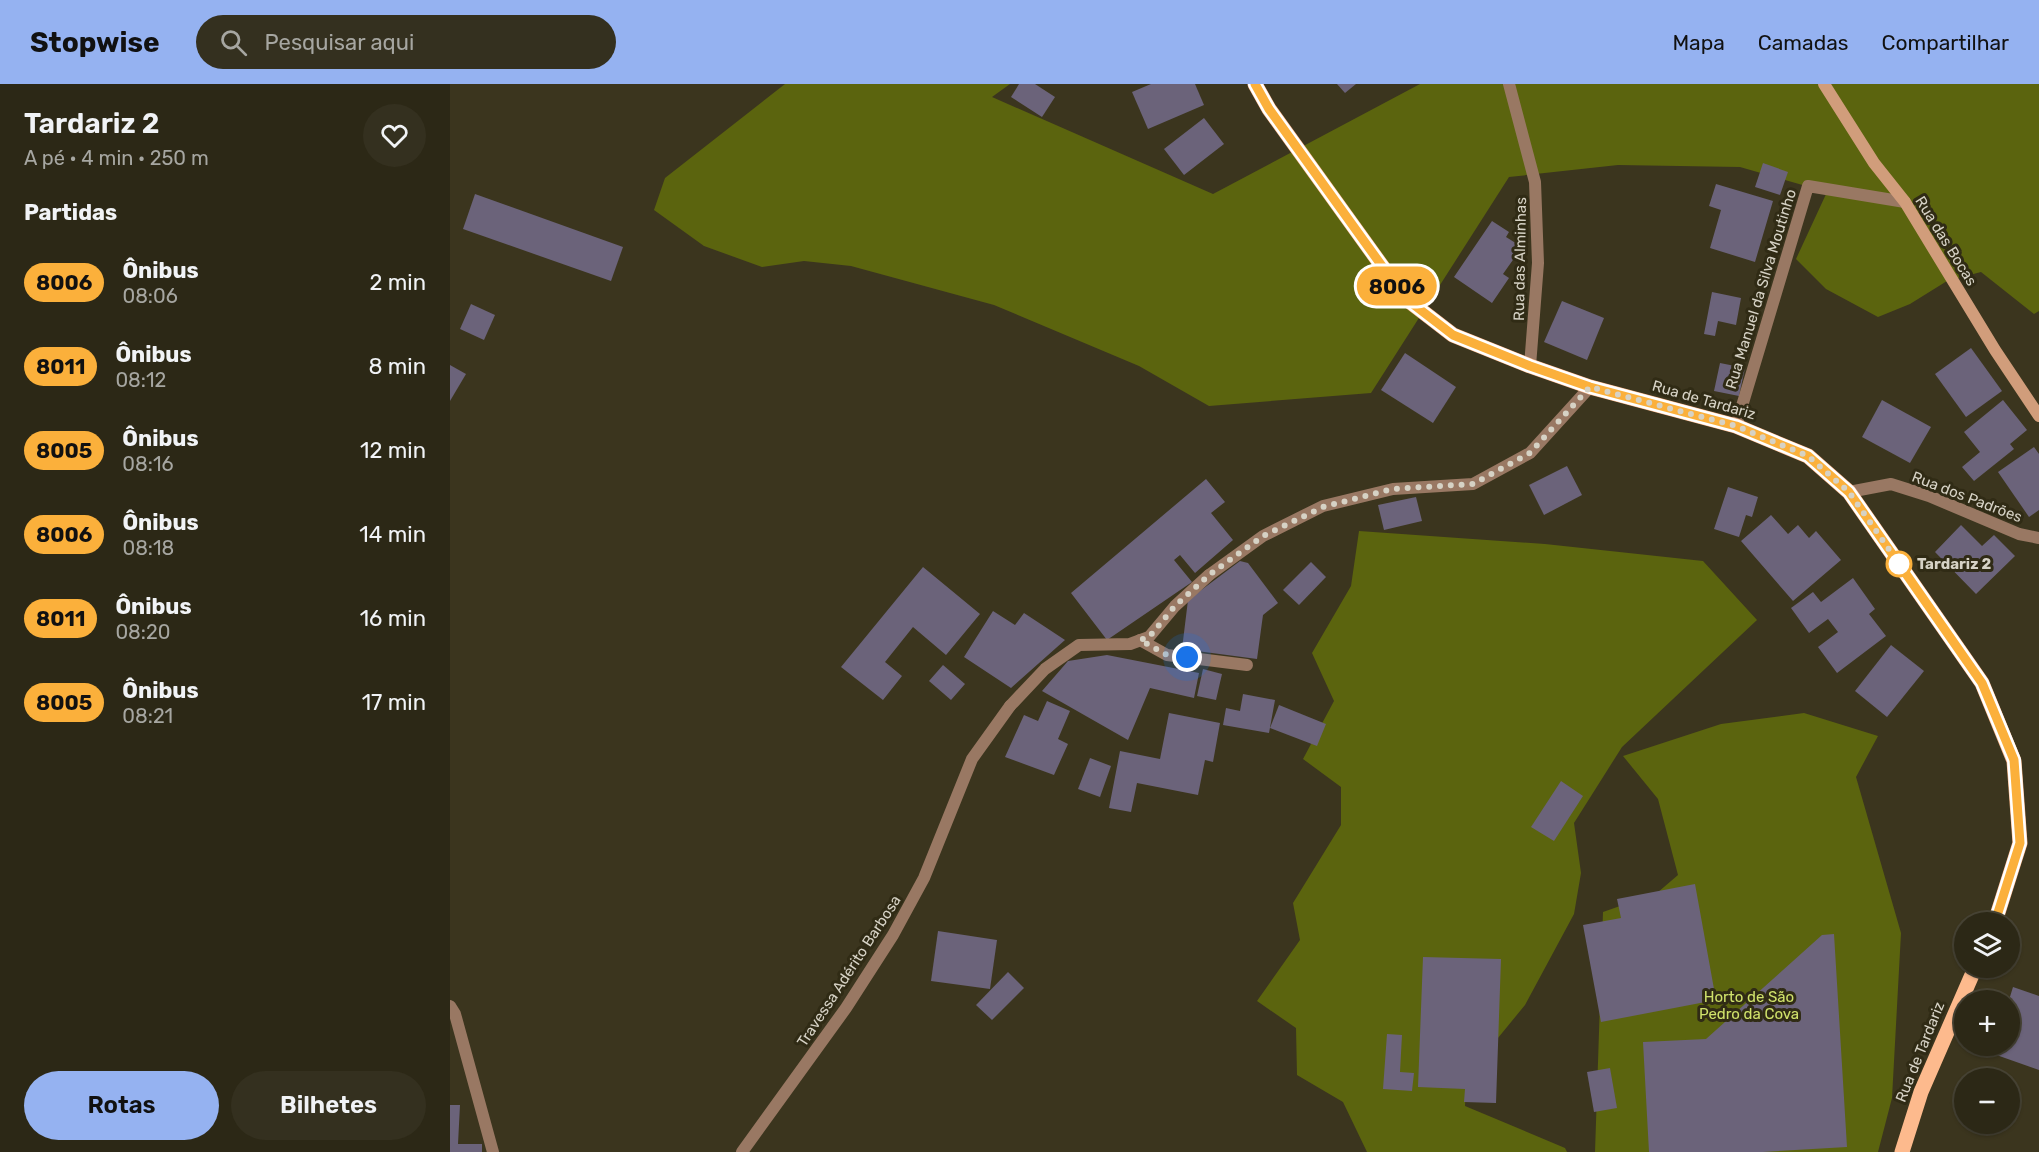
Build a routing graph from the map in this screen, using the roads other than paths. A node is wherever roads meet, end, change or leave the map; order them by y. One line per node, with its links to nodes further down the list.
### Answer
1 (1255, 84): 5 (main road, Rua de Tardariz)
2 (1509, 84): 5 (street, Rua das Alminhas)
3 (1824, 84): 4 (street, Rua das Bocas)
4 (1905, 202): 7 (street, Rua das Bocas); 8 (street, Rua Manuel da Silva Moutinho)
5 (1530, 366): 6 (main road, Rua de Tardariz)
6 (1590, 387): 8 (main road, Rua de Tardariz); 11 (street)
7 (2039, 416)
8 (1736, 426): 9 (main road, Rua de Tardariz)
9 (1849, 492): 10 (street, Rua dos Padrões); 13 (main road, Rua de Tardariz)
10 (2039, 538)
11 (1140, 640): 12 (street); 17 (street, Travessa Adérito Barbosa)
12 (1246, 665)
13 (1998, 912)
14 (1972, 978): 18 (main road, Rua de Tardariz)
15 (450, 1006): 16 (street)
16 (493, 1152)
17 (742, 1152)
18 (1902, 1152)

